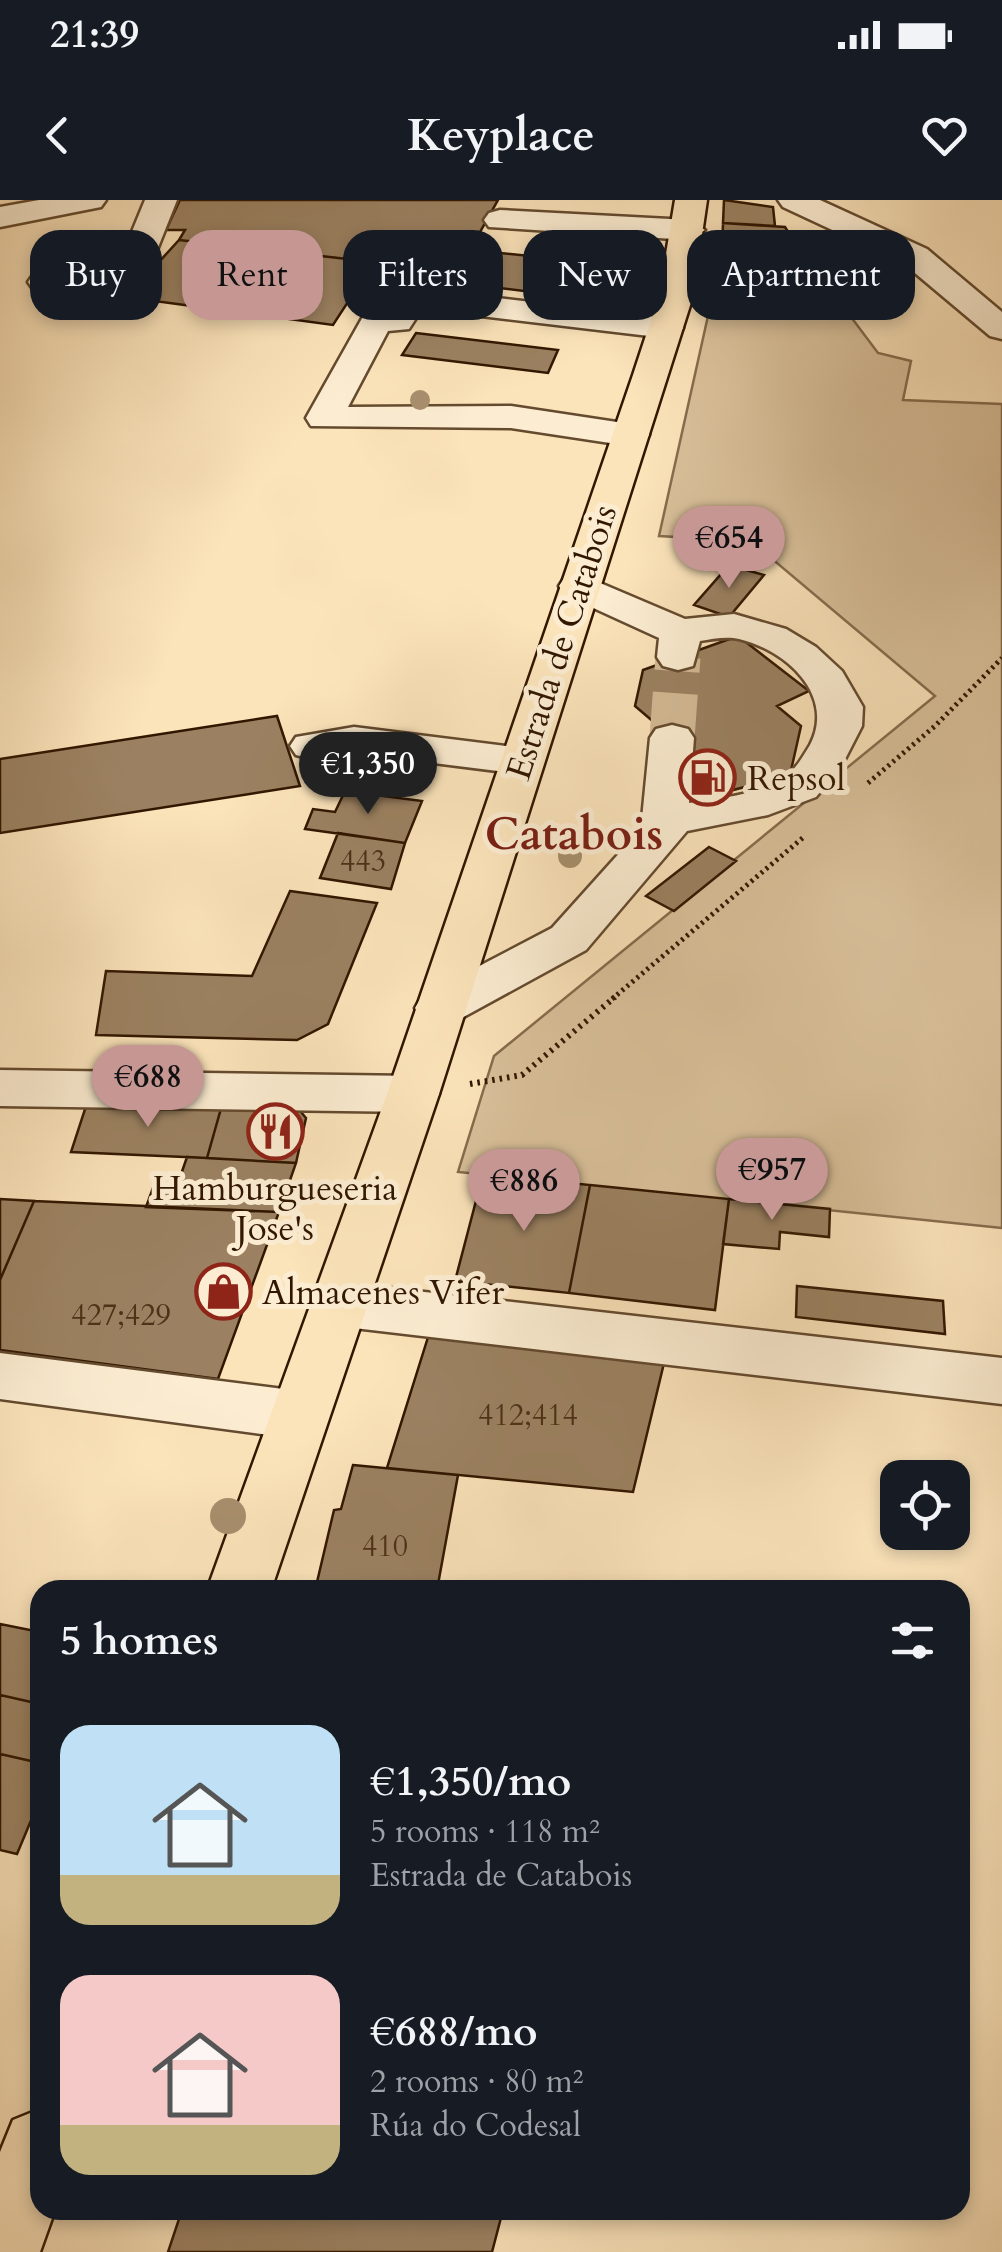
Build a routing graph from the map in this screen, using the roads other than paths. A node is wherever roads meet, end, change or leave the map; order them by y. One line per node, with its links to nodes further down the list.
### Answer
1 (90, 200): 5 (street)
2 (161, 200): 7 (street)
3 (794, 200): 9 (street)
4 (690, 215): 6 (street); 8 (main road, Estrada de Catabois)
5 (0, 216)
6 (500, 220)
7 (149, 230)
8 (666, 328): 10 (main road, Estrada de Catabois); 10 (street)
9 (1002, 329)
10 (630, 435): 11 (main road, Estrada de Catabois)
11 (579, 586): 14 (main road, Estrada de Catabois); 15 (street)
12 (672, 738): 15 (street)
13 (312, 746): 14 (street)
14 (521, 761): 16 (main road, Estrada de Catabois)
15 (665, 820): 16 (street)
16 (440, 1008): 18 (main road, Estrada de Catabois)
17 (0, 1088): 18 (street)
18 (413, 1094): 19 (main road, Estrada de Catabois)
19 (337, 1304): 21 (street); 22 (main road, Estrada de Catabois)
20 (0, 1376): 22 (street)
21 (1002, 1381)
22 (300, 1415): 23 (main road, Estrada de Catabois)
23 (242, 1580)
24 (30, 2173): 25 (main road)
25 (0, 2252)

